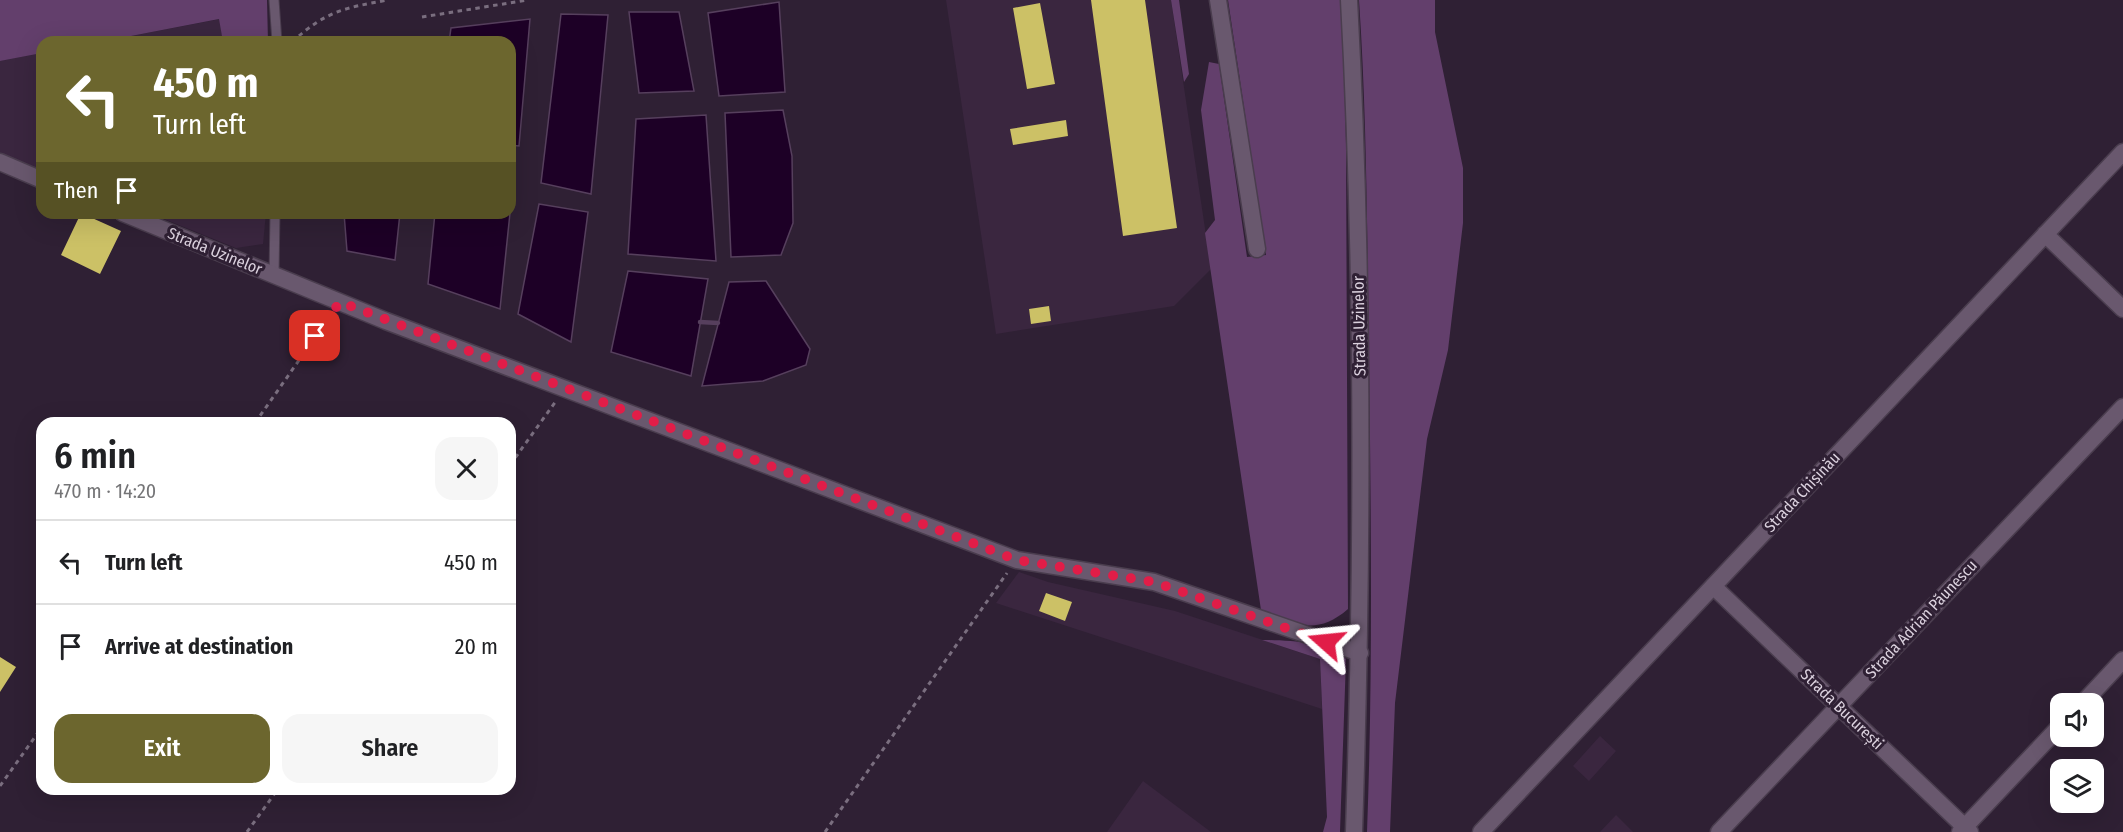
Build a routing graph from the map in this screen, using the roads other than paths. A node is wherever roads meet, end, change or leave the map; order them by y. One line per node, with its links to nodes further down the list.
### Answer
1 (274, 0): 4 (lane)
2 (1218, 0): 11 (street)
3 (1349, 0): 16 (street, Strada Uzinelor)
4 (277, 36)
5 (2123, 152): 10 (street, Strada Chișinău)
6 (0, 162): 7 (street)
7 (36, 177)
8 (138, 219): 12 (street, Strada Uzinelor)
9 (275, 219): 12 (lane, Strada Uzinelor)
10 (2044, 234): 13 (street); 15 (street, Strada Chișinău)
11 (1257, 249)
12 (274, 275): 16 (street, Strada Uzinelor)
13 (2123, 309)
14 (2123, 407): 19 (street, Strada Adrian Păunescu)
15 (1713, 586): 19 (street, Strada București); 23 (street, Strada Chișinău)
16 (1360, 652): 22 (street, Strada Uzinelor)
17 (2123, 660): 18 (street)
18 (2092, 693)
19 (1838, 706): 21 (street, Strada București); 24 (street, Strada Adrian Păunescu)
20 (2050, 737): 21 (street)
21 (1965, 830)
22 (1354, 832)
23 (1481, 832)
24 (1719, 832)

